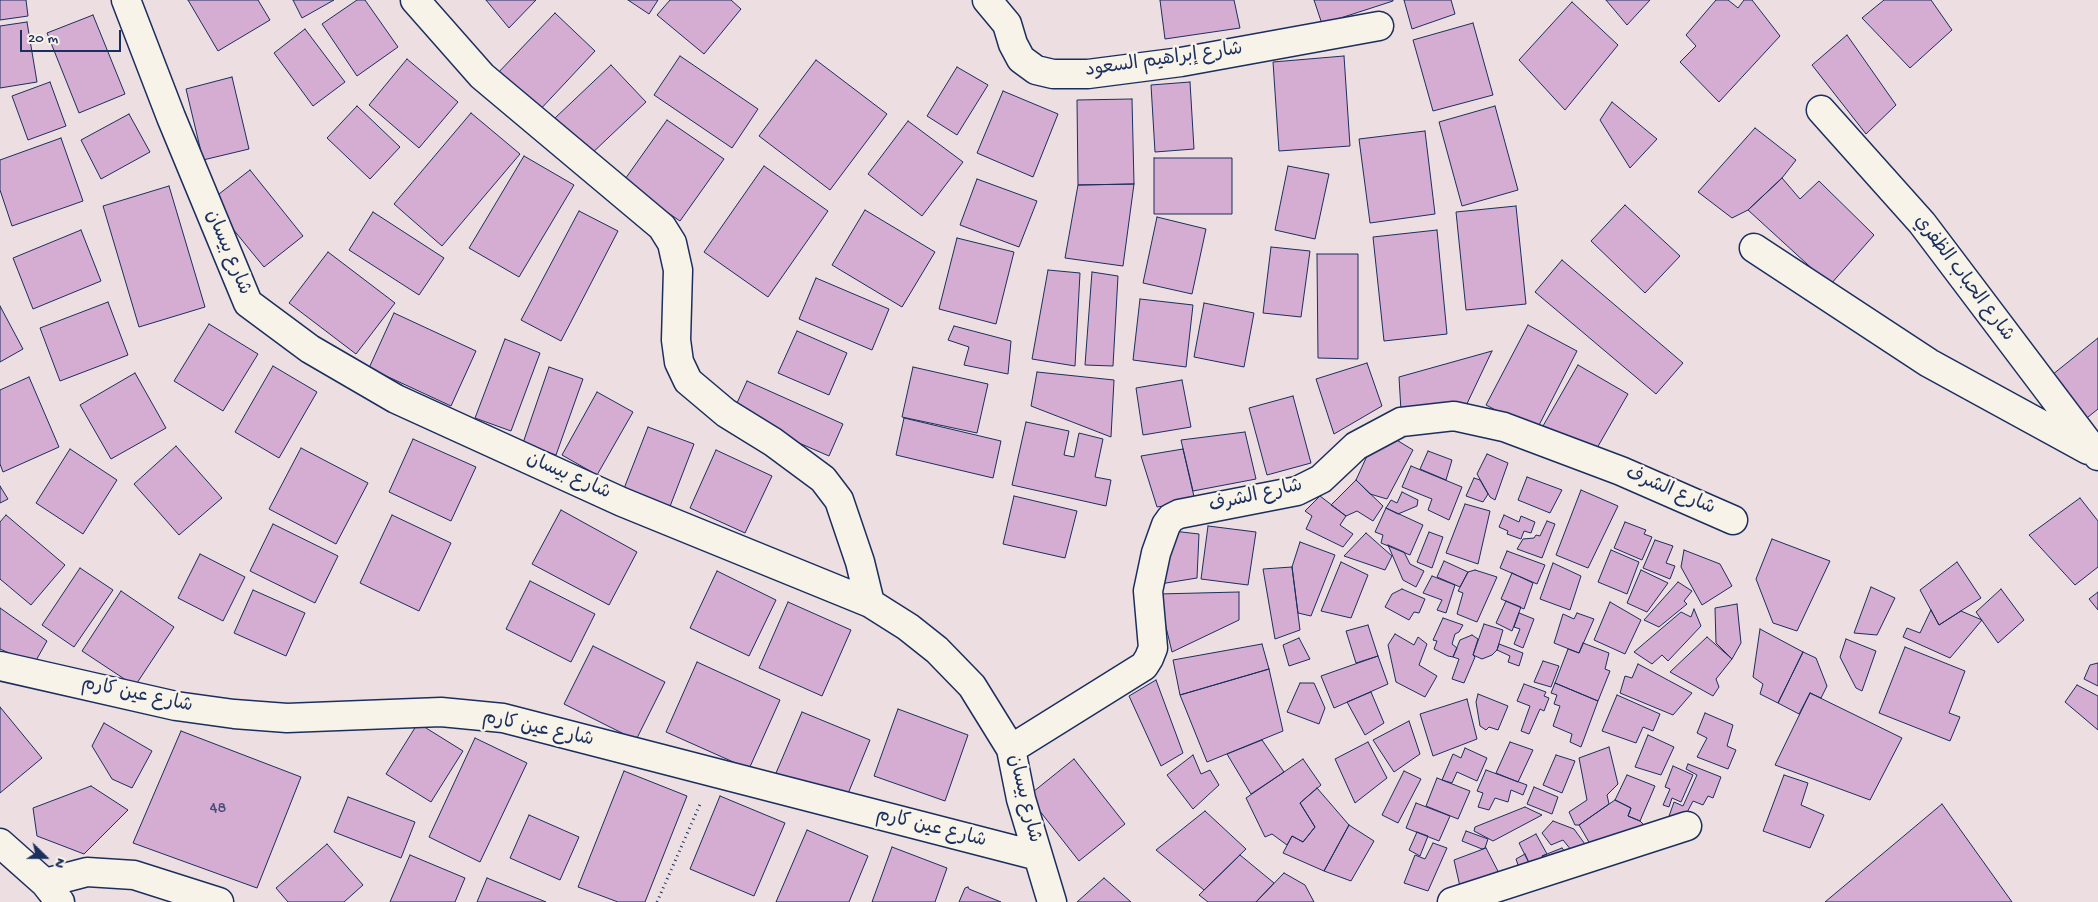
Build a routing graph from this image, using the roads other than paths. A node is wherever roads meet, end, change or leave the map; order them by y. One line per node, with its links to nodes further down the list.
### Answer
1 (126, 0): 9 (street, شارع بيسان)
2 (415, 0): 9 (street)
3 (987, 0): 4 (street, شارع إبراهيم السعود)
4 (1379, 26)
5 (1821, 110): 7 (street, شارع الحباب الظفري)
6 (1754, 248): 7 (street)
7 (2098, 456)
8 (1733, 520): 11 (street, شارع الشرف)
9 (870, 603): 11 (street, شارع بيسان)
10 (0, 666): 14 (street, شارع عين كارم)
11 (1011, 749): 14 (street, شارع بيسان)
12 (1687, 826): 18 (street)
13 (0, 843): 15 (street)
14 (1038, 856): 17 (street, شارع بيسان)
15 (52, 892): 16 (street)
16 (219, 902)
17 (1052, 902)
18 (1452, 902)

